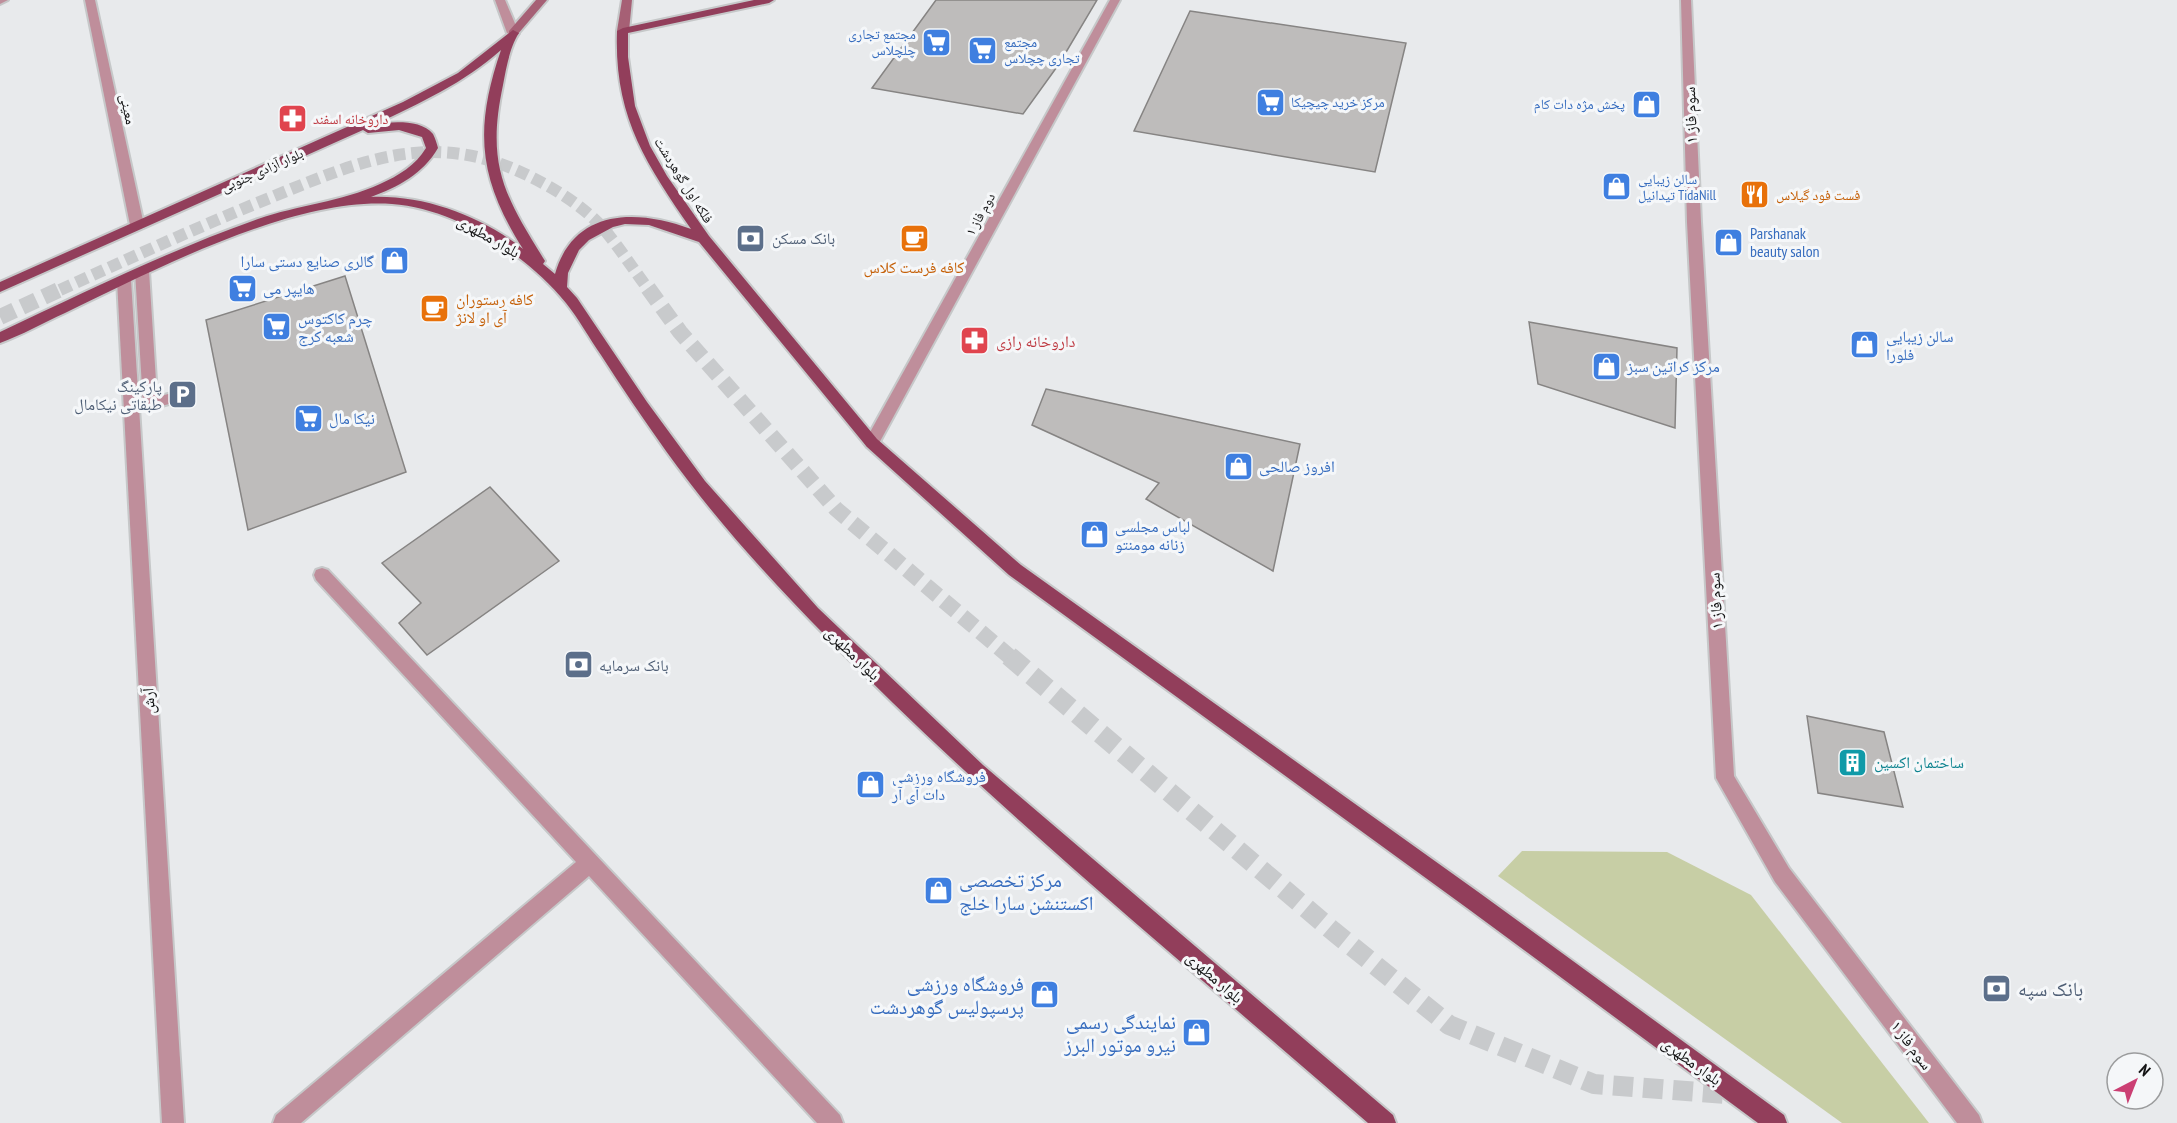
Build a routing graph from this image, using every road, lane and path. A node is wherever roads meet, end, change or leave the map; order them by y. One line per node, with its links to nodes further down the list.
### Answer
1 (90, 0): 12 (street, معینی)
2 (500, 0): 9 (street)
3 (542, 0): 9 (main road)
4 (627, 0): 8 (main road)
5 (769, 0): 8 (main road)
6 (1114, 0): 21 (street, دوم فاز ۱)
7 (1686, 0): 29 (street, سوم فاز ۱)
8 (623, 31): 13 (main road, فلکه اول گوهردشت)
9 (513, 33): 10 (main road, بلوار آزادی جنوبی); 15 (main road)
10 (350, 132): 11 (main road); 12 (main road, بلوار آزادی جنوبی)
11 (344, 202): 14 (main road); 15 (main road, بلوار مطهری)
12 (137, 225): 17 (main road, بلوار آزادی جنوبی)
13 (704, 239): 18 (main road); 21 (main road, بلوار مطهری)
14 (142, 271): 16 (main road); 20 (street)
15 (544, 271): 18 (main road, بلوار مطهری)
16 (123, 280): 19 (main road); 24 (street, آرش)
17 (0, 286)
18 (560, 289): 27 (main road, بلوار مطهری)
19 (0, 338)
20 (183, 395)
21 (872, 443): 28 (main road, بلوار مطهری)
22 (322, 575): 23 (street)
23 (590, 862): 25 (street); 26 (street)
24 (173, 1123)
25 (284, 1123)
26 (832, 1123)
27 (1385, 1123)
28 (1776, 1123)
29 (1971, 1123)

